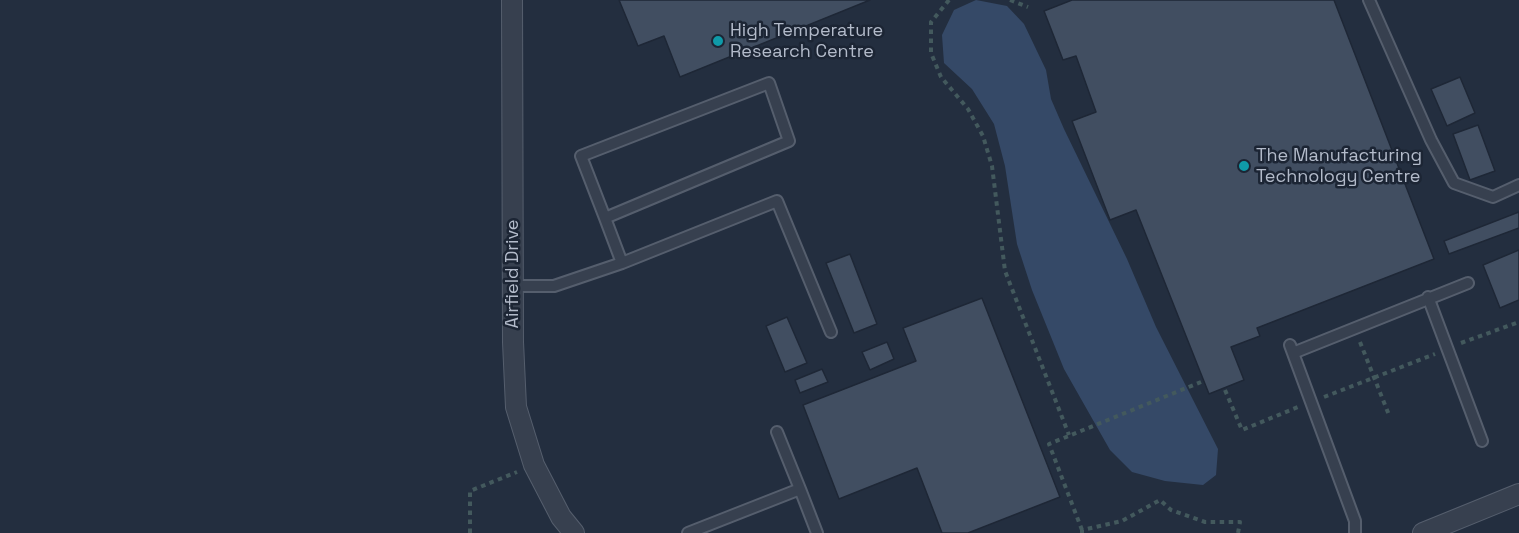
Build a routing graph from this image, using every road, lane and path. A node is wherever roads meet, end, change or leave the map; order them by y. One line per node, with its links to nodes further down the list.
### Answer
1 (512, 0): 10 (street, Airfield Drive)
2 (949, 0): 22 (path)
3 (1010, 0): 5 (path)
4 (1369, 0): 6 (lane)
5 (1028, 7)
6 (1519, 185)
7 (605, 218): 7 (lane); 8 (lane)
8 (622, 263): 10 (lane); 14 (lane)
9 (1468, 283): 11 (lane)
10 (513, 286): 24 (street, Airfield Drive)
11 (1428, 297): 13 (lane); 15 (lane)
12 (1519, 322): 15 (path)
13 (1354, 328): 16 (path); 19 (lane)
14 (831, 332)
15 (1448, 348): 16 (path); 23 (lane)
16 (1374, 377): 19 (path); 20 (path)
17 (1201, 381): 22 (path)
18 (1225, 390): 19 (path)
19 (1311, 402): 33 (lane)
20 (1389, 415)
21 (777, 432): 25 (lane)
22 (1070, 435): 27 (path)
23 (1482, 441)
24 (534, 465): 28 (path); 29 (street, Airfield Drive)
25 (800, 489): 30 (lane); 31 (lane)
26 (1519, 494): 34 (street)
27 (1082, 531): 32 (path)
28 (470, 533)
29 (574, 533)
30 (688, 533)
31 (817, 533)
32 (1238, 533)
33 (1355, 533)
34 (1423, 533)

